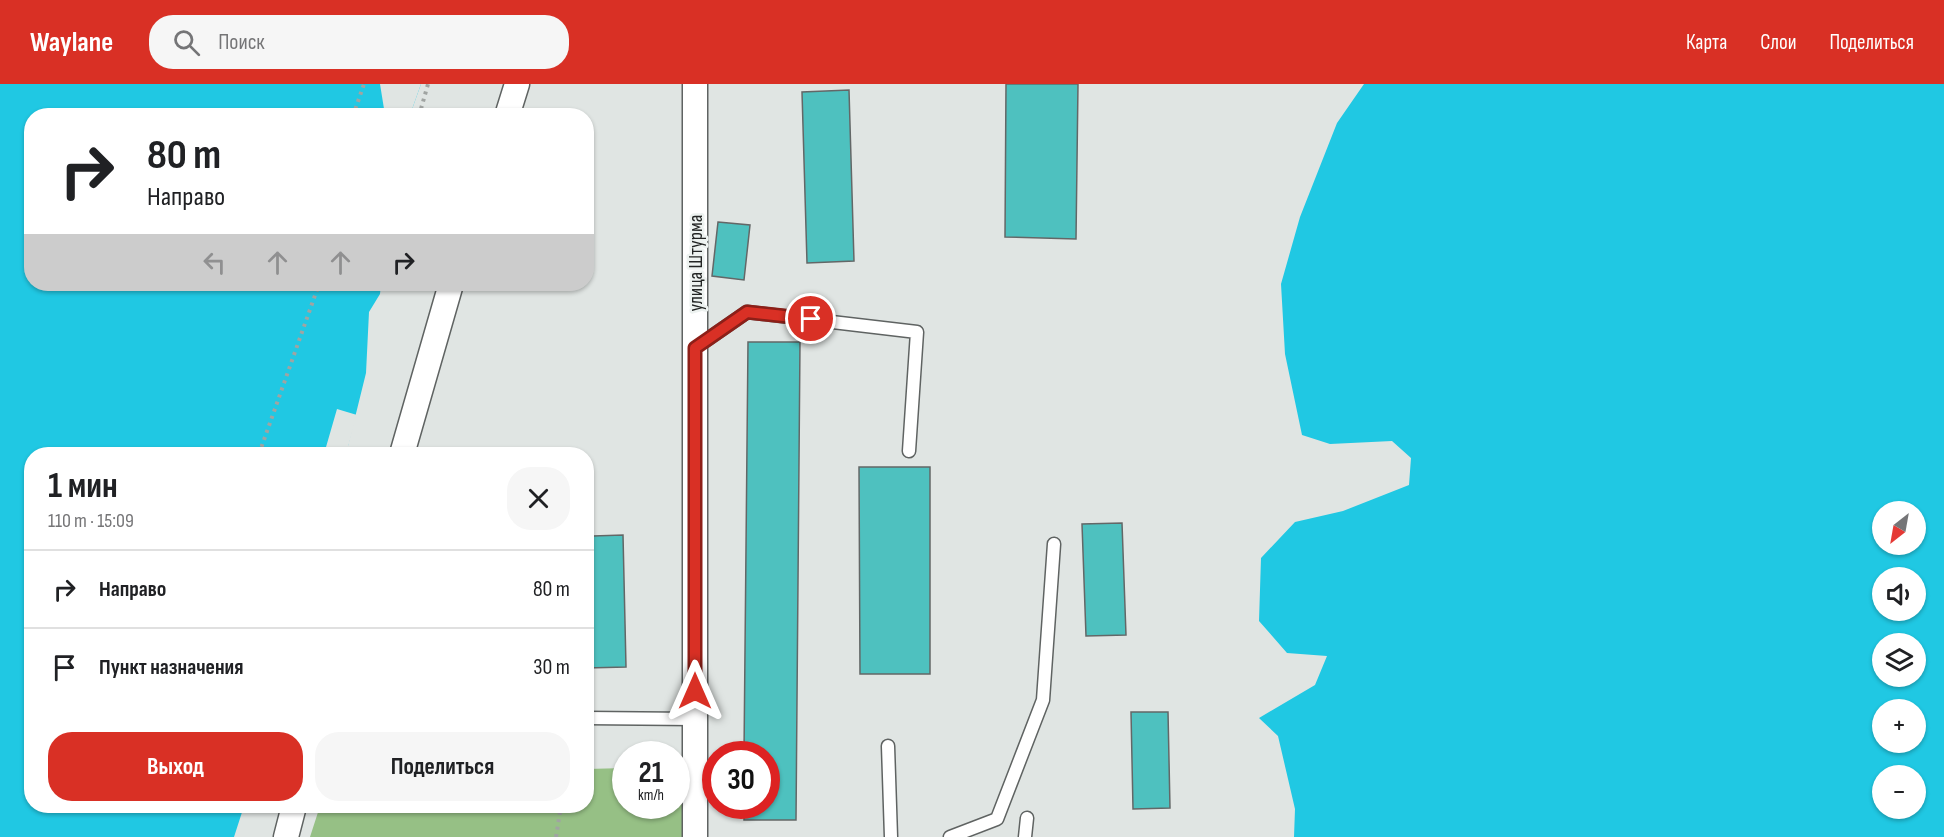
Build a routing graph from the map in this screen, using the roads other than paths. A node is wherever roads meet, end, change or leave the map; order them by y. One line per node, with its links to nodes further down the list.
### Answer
1 (517, 84): 3 (street)
2 (695, 84): 5 (street, улица Штурма)
3 (510, 108)
4 (449, 291): 6 (street)
5 (695, 348): 7 (lane); 10 (street, улица Штурма)
6 (404, 447)
7 (909, 451)
8 (1054, 544): 17 (lane)
9 (594, 718): 10 (lane)
10 (695, 719): 15 (street, улица Штурма)
11 (888, 746): 16 (lane)
12 (292, 813): 14 (street)
13 (1027, 818): 18 (lane)
14 (286, 837)
15 (694, 837)
16 (891, 837)
17 (950, 837)
18 (1025, 837)

